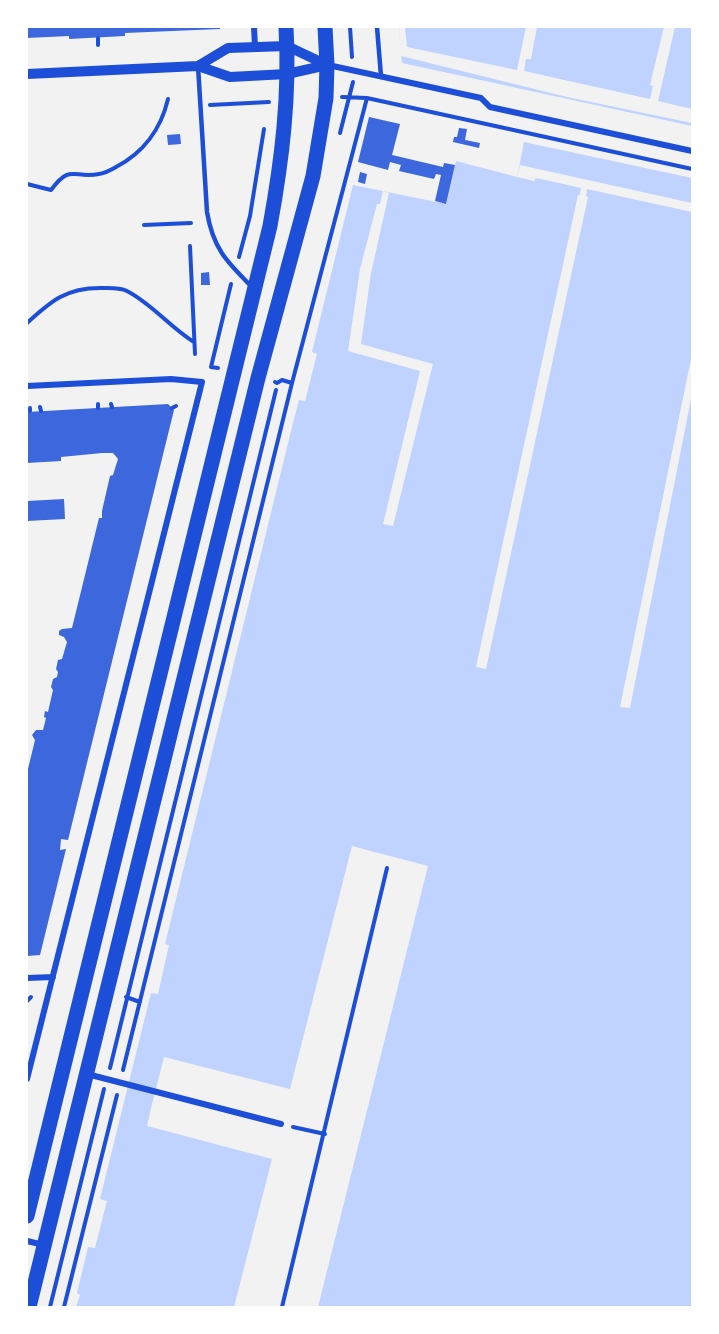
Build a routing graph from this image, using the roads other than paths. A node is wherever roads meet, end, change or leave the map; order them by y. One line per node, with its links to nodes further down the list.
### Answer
1 (254, 27): 6 (street)
2 (286, 27): 5 (main road)
3 (325, 27): 7 (main road)
4 (377, 27): 11 (lane)
5 (287, 46): 6 (street); 7 (street); 10 (main road)
6 (255, 47): 8 (street)
7 (327, 65): 10 (street); 11 (street); 17 (main road)
8 (198, 66): 9 (street); 10 (street); 13 (lane)
9 (27, 74)
10 (287, 75): 13 (main road)
11 (381, 76): 12 (street)
12 (692, 151)
13 (255, 290): 20 (main road)
14 (27, 386): 15 (street)
15 (53, 977): 16 (street); 18 (street)
16 (27, 978)
17 (87, 1074): 19 (street); 22 (main road)
18 (27, 1079)
19 (281, 1124)
20 (27, 1216)
21 (27, 1241): 22 (street)
22 (44, 1245): 23 (main road)
23 (29, 1307)

